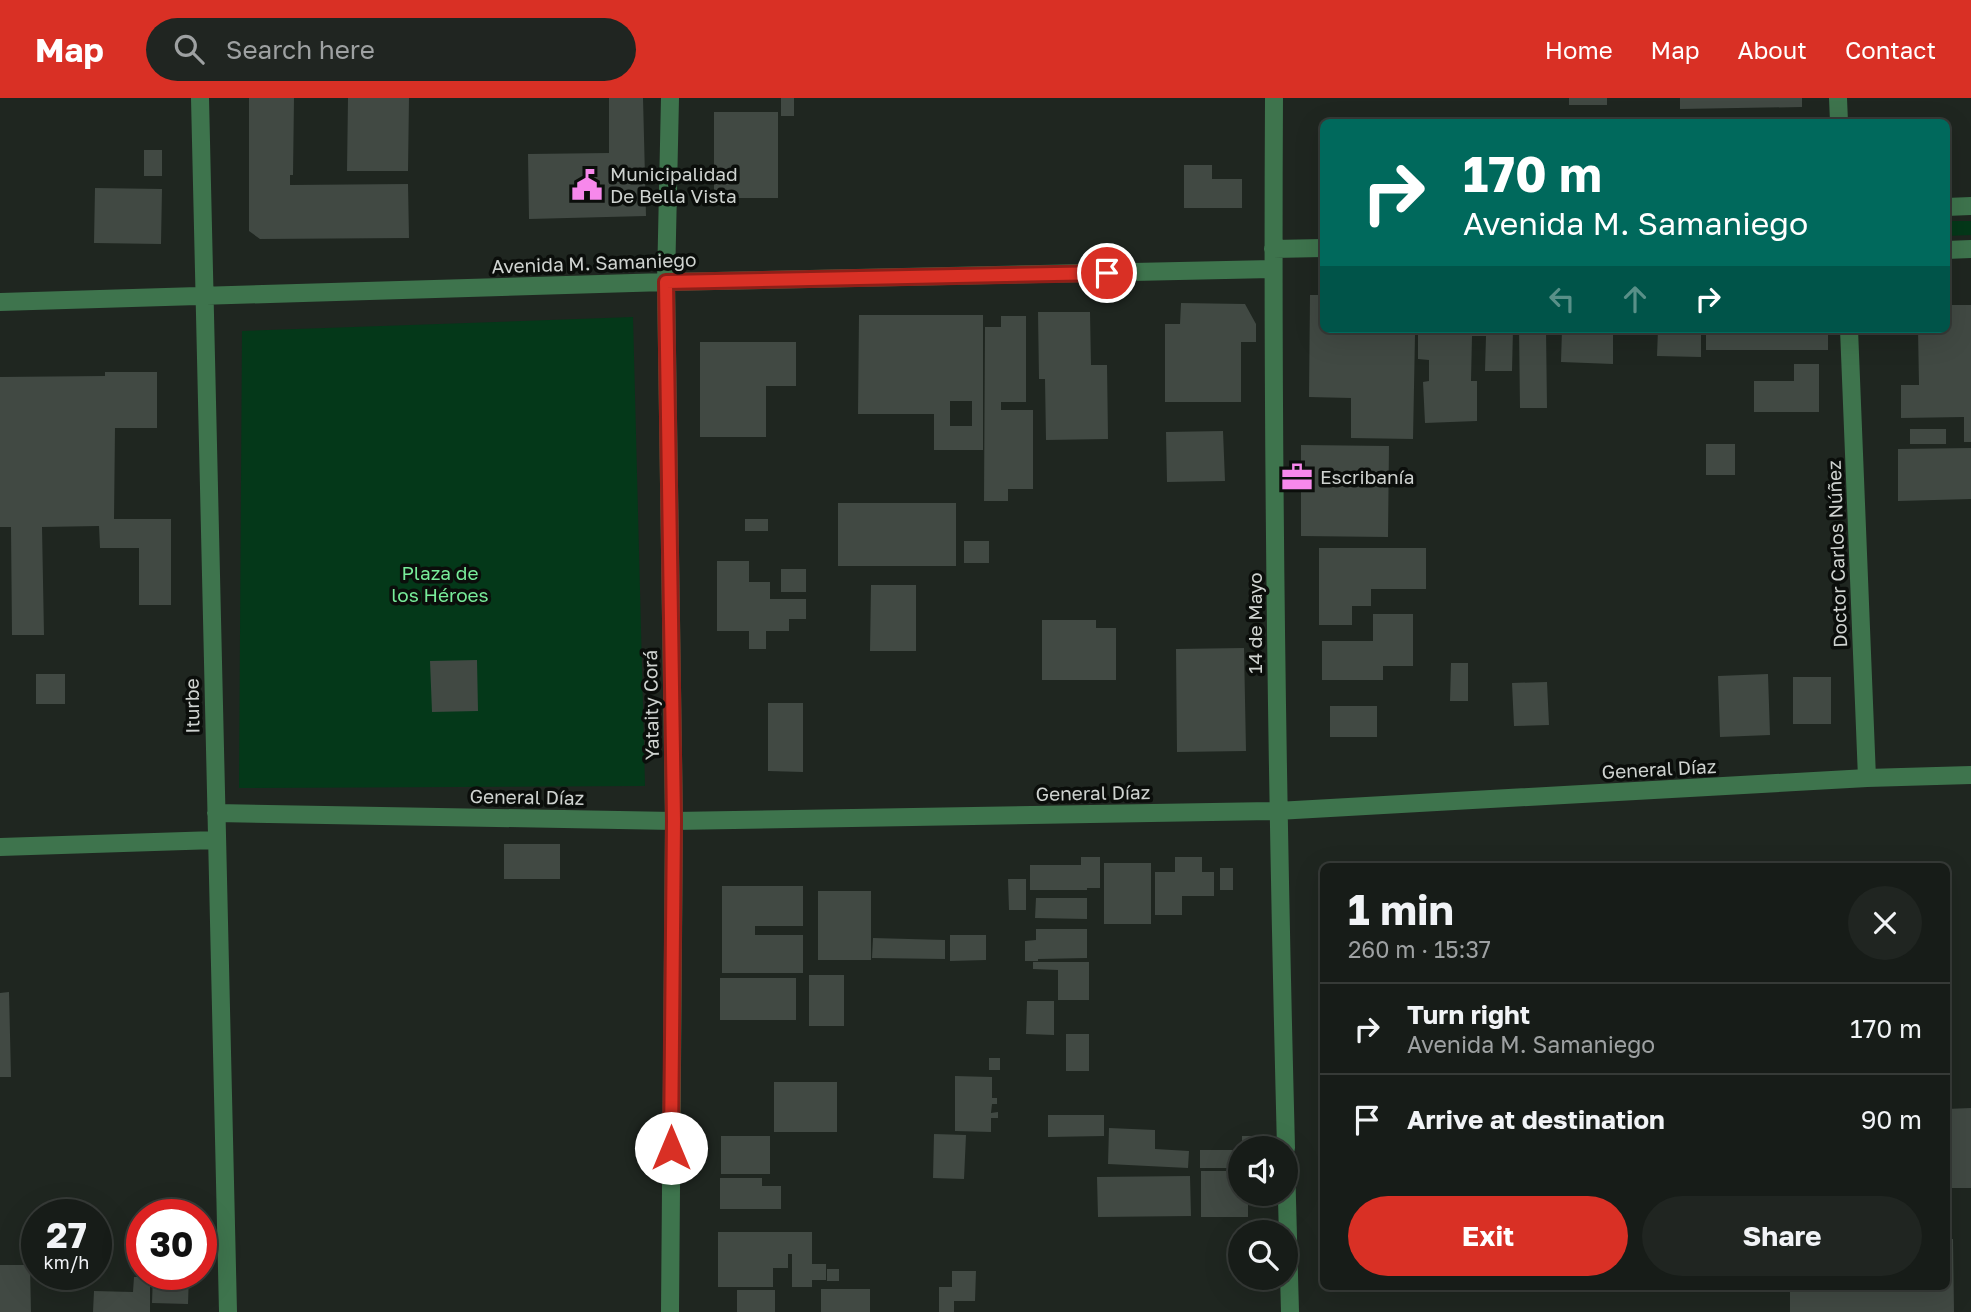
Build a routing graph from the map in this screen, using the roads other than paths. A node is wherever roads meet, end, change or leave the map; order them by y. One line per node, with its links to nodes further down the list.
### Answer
1 (200, 98): 14 (street, Iturbe)
2 (670, 98): 13 (street, Yataity Corá)
3 (1273, 98): 9 (street, 14 de Mayo)
4 (1838, 98): 5 (street)
5 (1839, 119)
6 (1950, 206): 7 (street)
7 (1971, 206)
8 (1320, 248): 9 (street)
9 (1273, 249): 12 (street, 14 de Mayo)
10 (1971, 249): 11 (street)
11 (1950, 250)
12 (1273, 269): 13 (street, Avenida M. Samaniego); 19 (street, 14 de Mayo)
13 (666, 282): 14 (street, Avenida M. Samaniego); 21 (street, Yataity Corá)
14 (204, 297): 15 (street, Avenida M. Samaniego); 20 (street, Iturbe)
15 (0, 302)
16 (1849, 333): 18 (street, Doctor Carlos Núñez)
17 (1971, 775): 18 (street, General Díaz)
18 (1867, 778): 19 (street, General Díaz)
19 (1278, 811): 21 (street, General Díaz); 24 (street, 14 de Mayo)
20 (216, 813): 21 (street, General Díaz); 22 (street, Iturbe)
21 (674, 821): 27 (street, Yataity Corá)
22 (216, 840): 23 (street); 26 (street, Iturbe)
23 (0, 847)
24 (1286, 1136)
25 (1287, 1206): 28 (street)
26 (228, 1312)
27 (670, 1312)
28 (1290, 1312)

